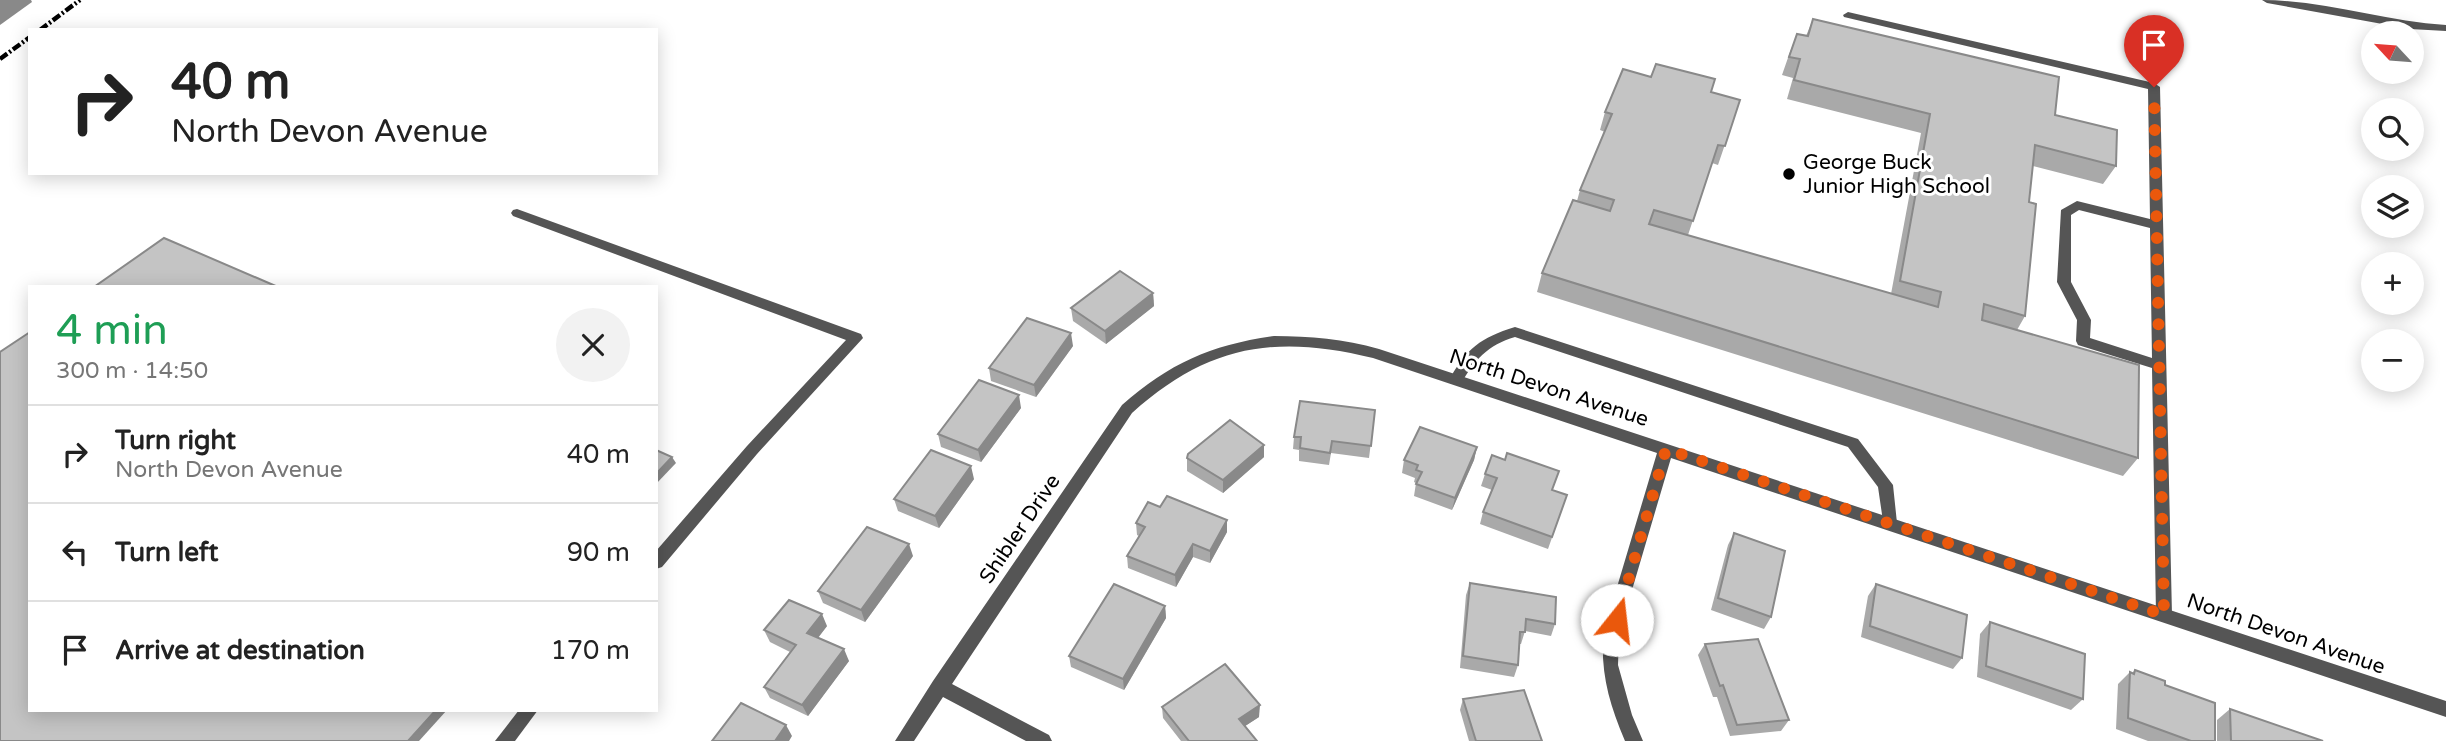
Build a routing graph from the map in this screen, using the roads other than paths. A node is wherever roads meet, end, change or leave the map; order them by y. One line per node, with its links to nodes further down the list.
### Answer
1 (2267, 0): 3 (street)
2 (1848, 15): 5 (street)
3 (2446, 28)
4 (517, 213): 11 (street)
5 (2157, 225): 7 (street); 7 (street)
6 (1192, 362): 8 (street, North Devon Avenue); 13 (street, Shibler Drive)
7 (2159, 365): 12 (street)
8 (1456, 380): 9 (street, North Devon Avenue); 10 (street)
9 (1666, 449): 10 (street, North Devon Avenue); 19 (street)
10 (1889, 523): 12 (street, North Devon Avenue)
11 (658, 560)
12 (2164, 615): 14 (street, North Devon Avenue)
13 (939, 686): 17 (street, Shibler Drive); 18 (street)
14 (2446, 709)
15 (528, 712): 16 (street)
16 (504, 741)
17 (904, 741)
18 (1043, 741)
19 (1634, 741)

